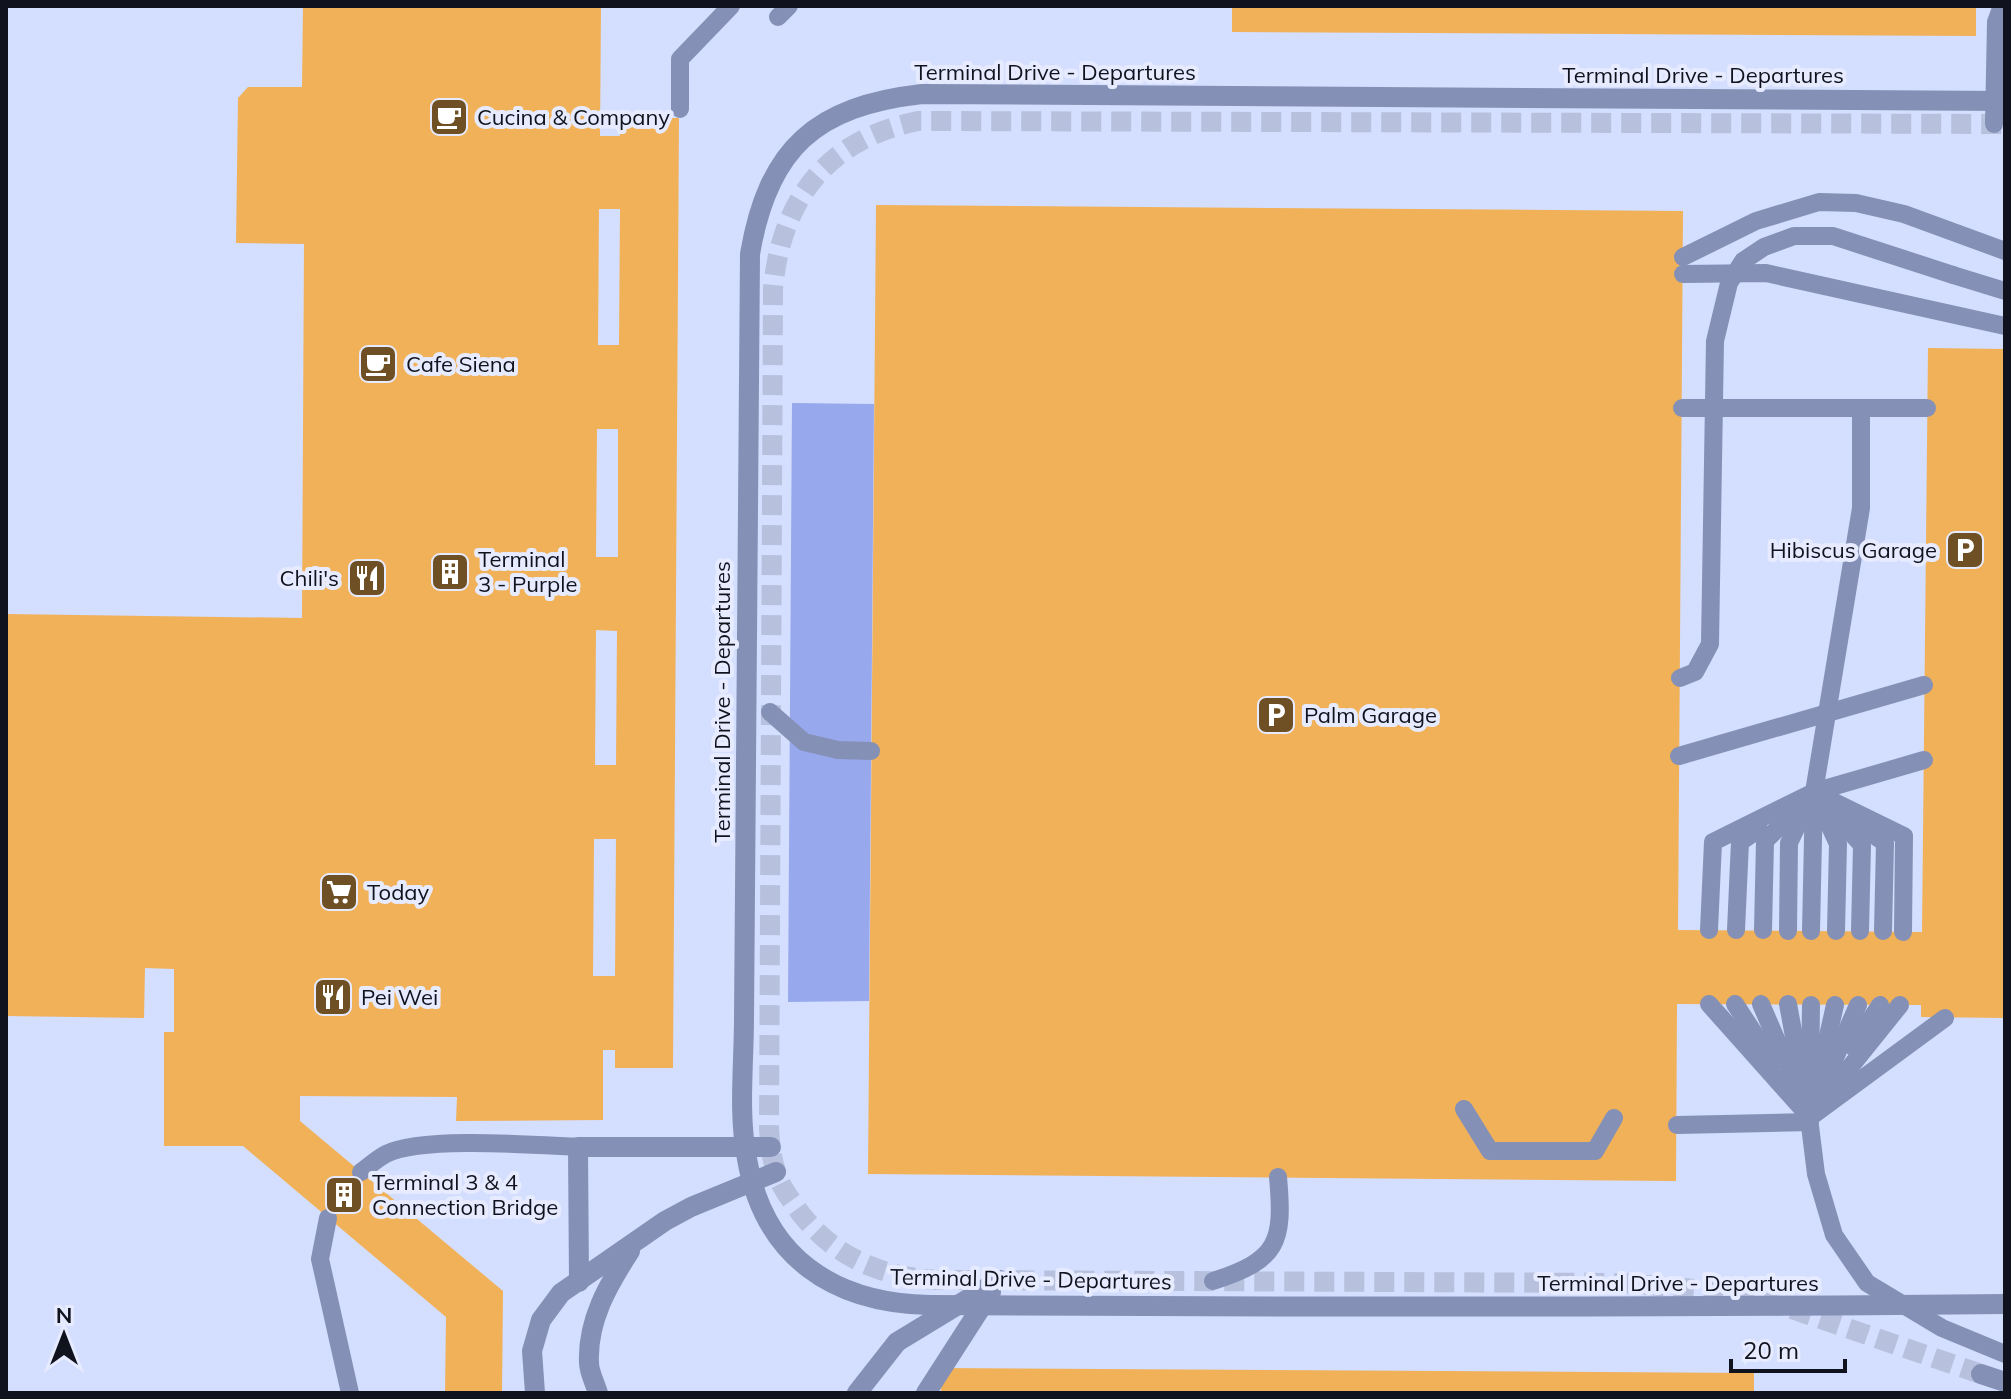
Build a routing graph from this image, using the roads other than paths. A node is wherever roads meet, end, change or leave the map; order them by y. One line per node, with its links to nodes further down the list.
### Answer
1 (731, 6): 4 (lane)
2 (2002, 6): 5 (lane)
3 (2005, 101): 49 (street, Terminal Drive - Departures, bridge)
4 (680, 109)
5 (1994, 124)
6 (2005, 251): 8 (lane)
7 (2005, 291): 10 (lane, bridge)
8 (2005, 326)
9 (1861, 415): 9 (lane, bridge); 16 (lane)
10 (1680, 678)
11 (1924, 685): 14 (lane, bridge)
12 (770, 712): 13 (lane)
13 (871, 751)
14 (1679, 756)
15 (1924, 760): 16 (lane)
16 (1814, 792): 17 (lane); 18 (lane); 19 (lane); 20 (lane); 21 (lane); 22 (lane); 23 (lane); 24 (lane); 25 (lane)
17 (1709, 930)
18 (1736, 930)
19 (1763, 930)
20 (1788, 931)
21 (1811, 931)
22 (1836, 931)
23 (1860, 931)
24 (1883, 931)
25 (1903, 932)
26 (1709, 1004): 38 (lane)
27 (1735, 1004): 38 (lane)
28 (1761, 1004): 38 (lane)
29 (1788, 1004): 38 (lane)
30 (1811, 1005): 38 (lane)
31 (1835, 1005): 38 (lane)
32 (1858, 1005): 38 (lane)
33 (1880, 1005): 38 (lane)
34 (1900, 1005): 38 (lane)
35 (1945, 1018): 38 (lane)
36 (1464, 1109): 37 (lane)
37 (1614, 1118)
38 (1810, 1120): 39 (lane); 50 (lane)
39 (1677, 1125)
40 (578, 1147): 41 (street); 42 (lane); 48 (street)
41 (771, 1147)
42 (361, 1172)
43 (776, 1172): 46 (street)
44 (1278, 1177): 47 (lane)
45 (328, 1218): 53 (lane)
46 (636, 1241): 48 (street); 55 (street)
47 (1213, 1281)
48 (579, 1282): 54 (street)
49 (2005, 1304)
50 (2005, 1354)
51 (1981, 1374): 52 (street)
52 (2005, 1382)
53 (350, 1393)
54 (535, 1393)
55 (598, 1393)
56 (857, 1393): 57 (street)
57 (926, 1393)

